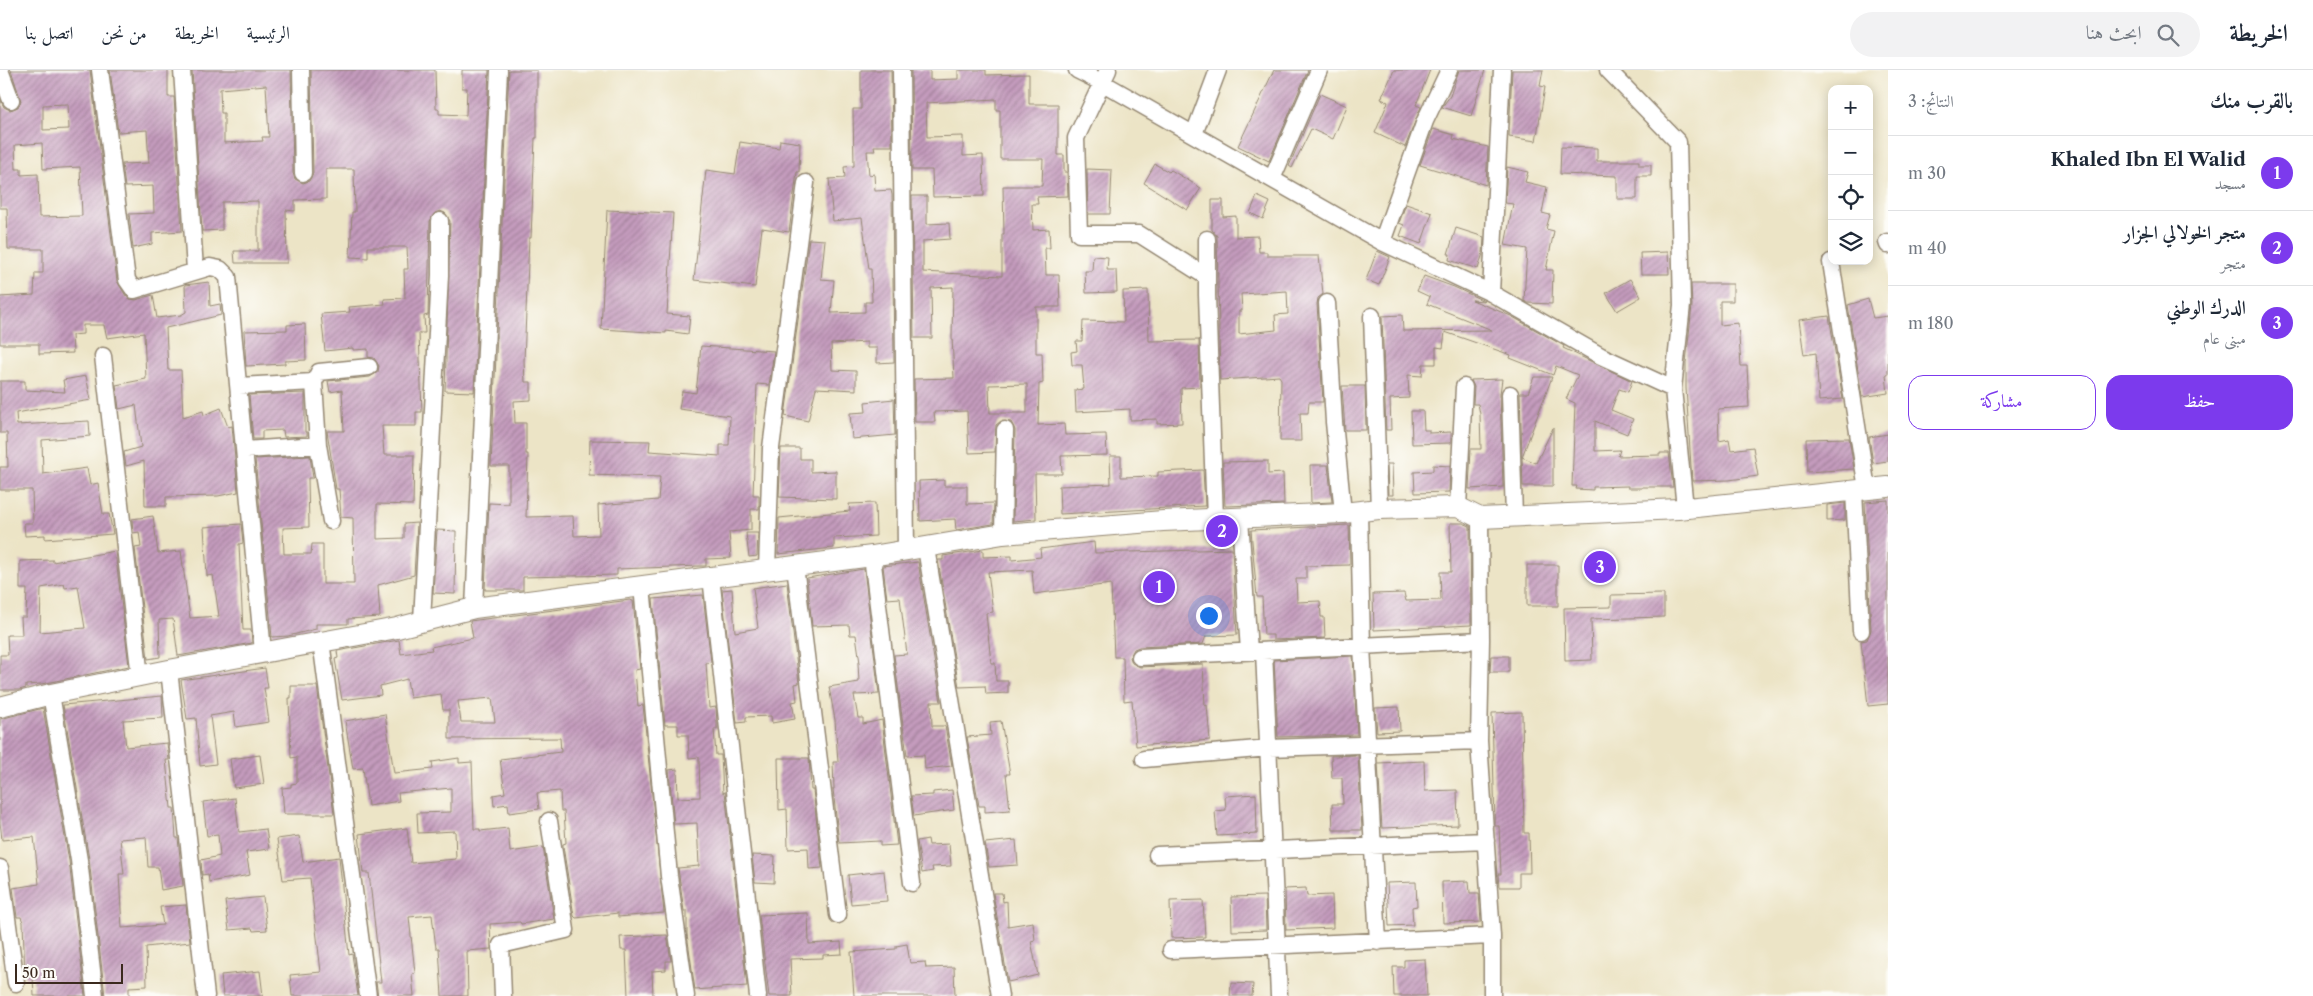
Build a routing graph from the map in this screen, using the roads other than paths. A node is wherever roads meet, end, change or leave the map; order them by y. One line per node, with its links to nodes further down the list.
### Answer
1 (0, 70): 14 (street)
2 (100, 70): 23 (street)
3 (182, 70): 23 (street)
4 (301, 70): 16 (street)
5 (499, 70): 56 (street)
6 (901, 70): 50 (street)
7 (1077, 70): 13 (street)
8 (1218, 70): 15 (street)
9 (1319, 70): 17 (street)
10 (1448, 70): 21 (street)
11 (1502, 70): 25 (street)
12 (1608, 70): 33 (street)
13 (1106, 76): 15 (street); 24 (street)
14 (11, 100)
15 (1194, 134): 17 (street)
16 (303, 173)
17 (1272, 179): 21 (street)
18 (806, 183): 53 (street)
19 (440, 221): 57 (street)
20 (1207, 239): 24 (street)
21 (1382, 242): 25 (street)
22 (1830, 265): 39 (street)
23 (195, 270): 31 (street)
24 (1207, 277): 45 (street)
25 (1490, 293): 33 (street)
26 (1327, 303): 42 (street)
27 (1372, 316): 42 (street)
28 (103, 356): 66 (street)
29 (369, 367): 30 (street)
30 (314, 382): 31 (street); 36 (street)
31 (239, 386): 37 (street)
32 (1464, 388): 40 (street)
33 (1673, 389): 41 (street)
34 (1510, 394): 43 (street)
35 (1005, 430): 48 (street)
36 (318, 445): 37 (street); 47 (street)
37 (246, 450): 63 (street)
38 (1888, 487): 39 (street)
39 (1860, 490): 41 (street); 58 (street)
40 (1458, 507): 42 (street); 44 (street)
41 (1685, 508): 43 (street)
42 (1360, 512): 46 (street); 61 (street)
43 (1514, 516): 44 (street)
44 (1480, 518): 59 (street)
45 (1215, 519): 46 (street); 48 (street)
46 (1240, 519): 62 (street)
47 (331, 521)
48 (1003, 534): 49 (street)
49 (926, 548): 50 (street); 92 (street)
50 (906, 551): 51 (street)
51 (872, 556): 52 (street); 79 (street)
52 (794, 566): 53 (street); 80 (street)
53 (767, 570): 54 (street)
54 (711, 577): 55 (street); 91 (street)
55 (642, 586): 56 (street); 90 (street)
56 (474, 608): 57 (street)
57 (422, 621): 60 (street)
58 (1861, 631)
59 (1482, 640): 61 (street); 69 (street)
60 (321, 641): 63 (street); 88 (street)
61 (1362, 646): 62 (street); 70 (street)
62 (1256, 651): 64 (street); 71 (street)
63 (264, 652): 65 (street)
64 (1140, 657)
65 (169, 670): 66 (street); 87 (street)
66 (140, 677): 67 (street)
67 (51, 694): 68 (street); 86 (street)
68 (0, 707)
69 (1479, 741): 70 (street); 74 (street)
70 (1367, 745): 71 (street); 75 (street)
71 (1269, 748): 72 (street); 76 (street)
72 (1144, 759)
73 (549, 821): 89 (street)
74 (1486, 841): 75 (street); 81 (street)
75 (1373, 846): 76 (street); 82 (street)
76 (1273, 850): 77 (street); 83 (street)
77 (1156, 855)
78 (0, 868): 85 (street)
79 (912, 883)
80 (838, 916)
81 (1492, 936): 82 (street); 94 (street)
82 (1378, 942): 83 (street)
83 (1277, 946): 84 (street); 93 (street)
84 (1171, 950)
85 (16, 984)
86 (95, 996)
87 (206, 996)
88 (368, 996)
89 (503, 996)
90 (686, 996)
91 (758, 996)
92 (1000, 996)
93 (1279, 996)
94 (1492, 996)

